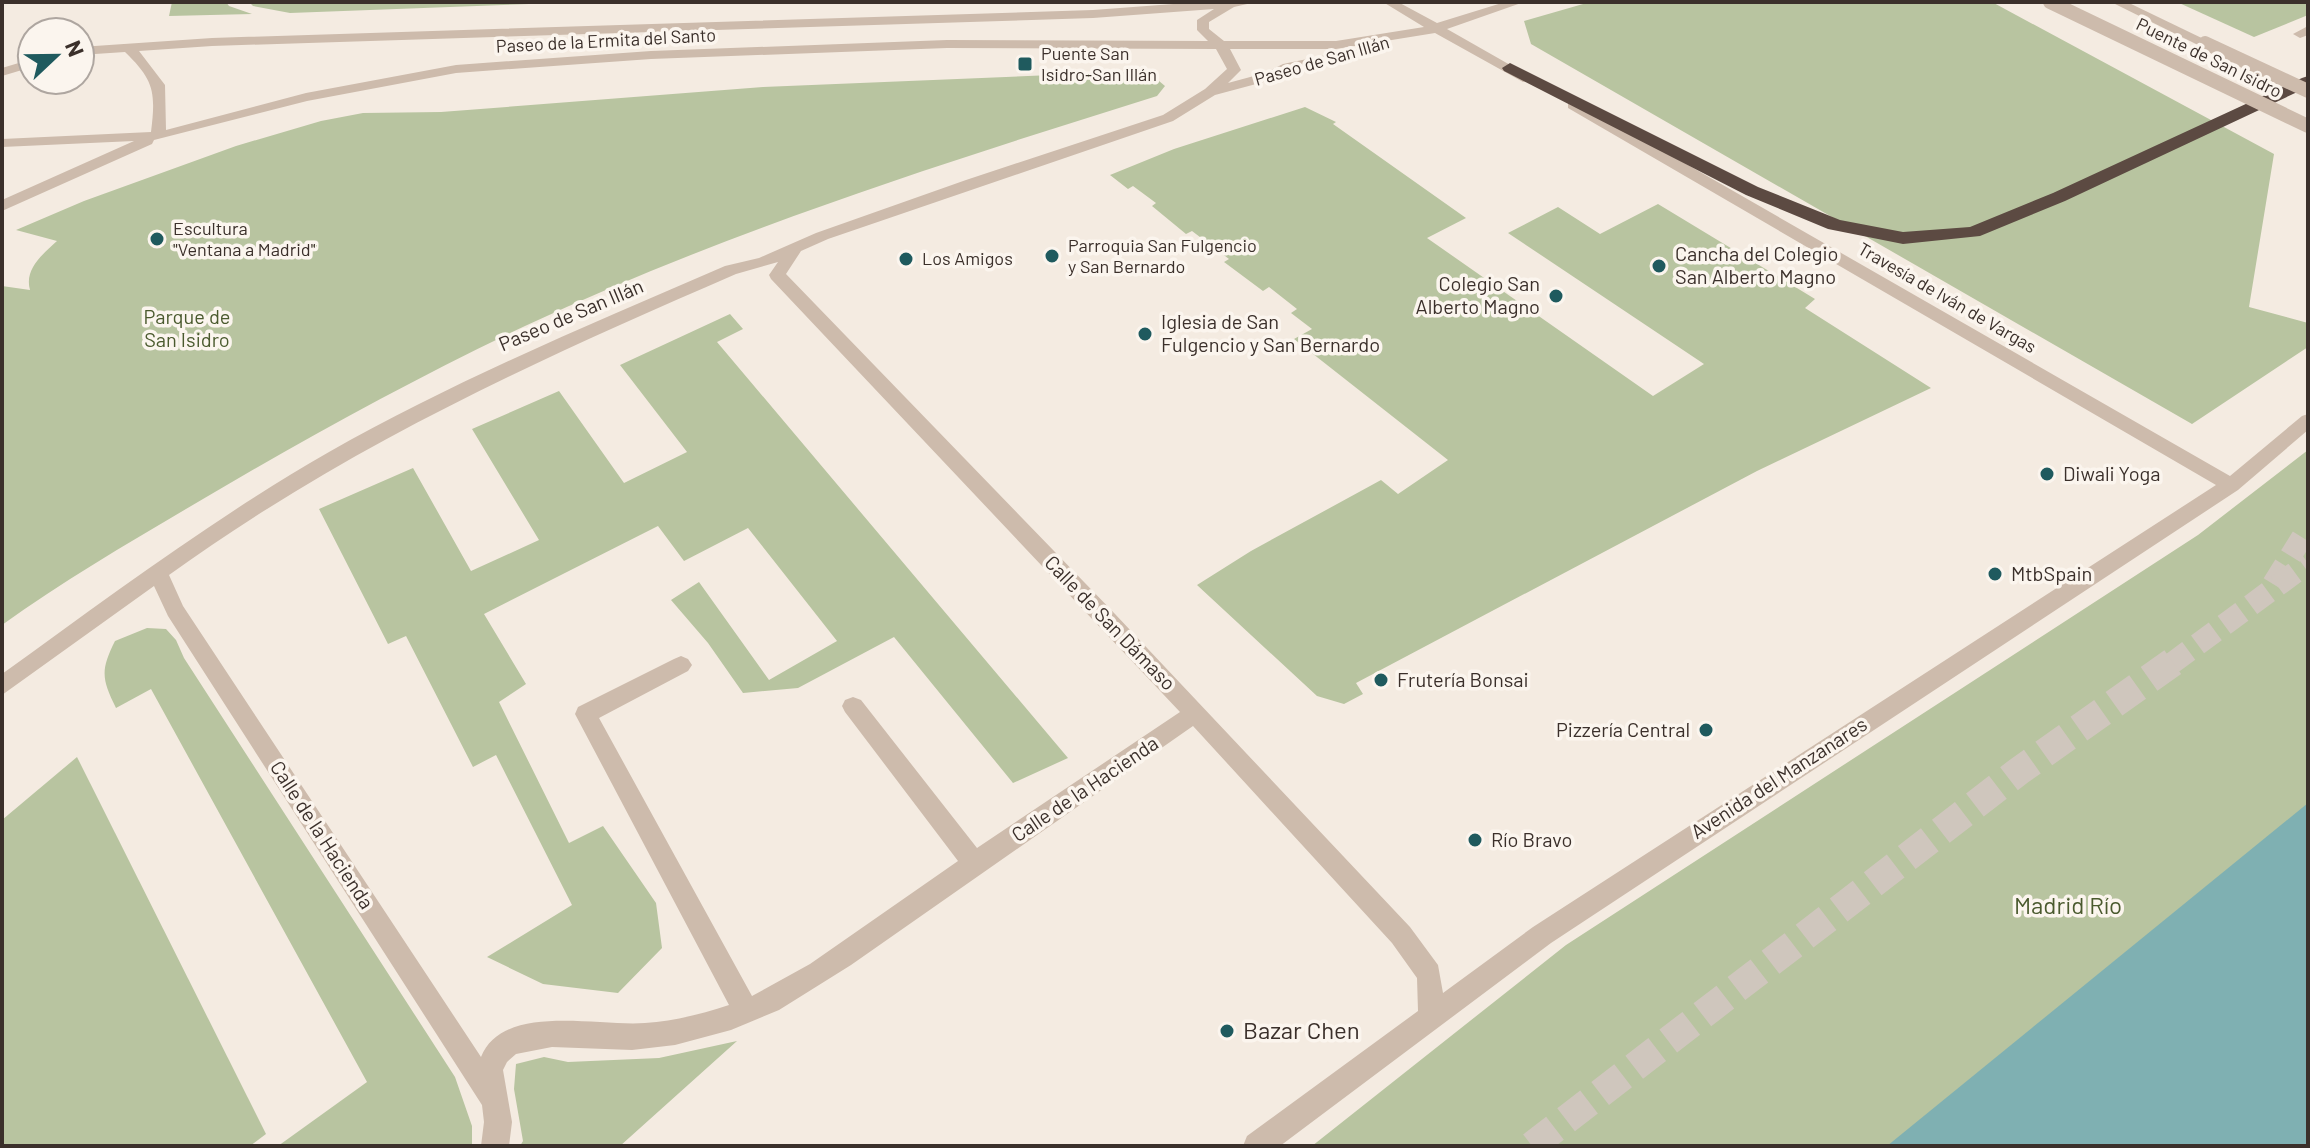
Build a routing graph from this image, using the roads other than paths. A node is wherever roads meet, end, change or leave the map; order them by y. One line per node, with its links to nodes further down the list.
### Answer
1 (1250, 2): 6 (street, Paseo de la Ermita del Santo)
2 (1389, 2): 7 (street)
3 (1518, 2): 7 (street, Paseo de la Ermita del Santo)
4 (2050, 2): 15 (street, Puente de San Isidro, bridge)
5 (2117, 2): 13 (street, Puente de San Isidro, bridge)
6 (1228, 6): 8 (street); 9 (street, Paseo de la Ermita del Santo)
7 (1433, 29): 8 (street, Paseo de la Ermita del Santo); 11 (street, Travesía de Iván de Vargas); 14 (street, Paseo de San Illán)
8 (1221, 45): 14 (street, Paseo de San Illán); 16 (street, Paseo de la Ermita del Santo)
9 (126, 46): 10 (street, Paseo de la Ermita del Santo); 16 (street)
10 (96, 49)
11 (1510, 68): 12 (highway); 23 (street, Travesía de Iván de Vargas)
12 (2308, 81)
13 (2308, 91)
14 (1210, 92): 19 (street, Paseo de San Illán)
15 (2308, 126)
16 (158, 136): 17 (street, Paseo de la Ermita del Santo); 18 (street)
17 (2, 143)
18 (2, 206)
19 (798, 246): 20 (street, Paseo de San Illán); 21 (street)
20 (731, 270): 21 (street); 24 (street, Paseo de San Illán)
21 (777, 275): 28 (street, Calle de San Dámaso)
22 (2308, 420): 23 (street, Avenida del Manzanares)
23 (2231, 485): 31 (street, Avenida del Manzanares)
24 (158, 572): 26 (street, Paseo de San Illán); 32 (street, Calle de la Hacienda)
25 (681, 665): 30 (street)
26 (2, 686)
27 (853, 706): 29 (street)
28 (1195, 713): 29 (street, Calle de la Hacienda); 31 (street, Calle de San Dámaso)
29 (974, 863): 30 (street, Calle de la Hacienda)
30 (746, 1011): 32 (street, Calle de la Hacienda)
31 (1431, 1016): 34 (street, Avenida del Manzanares)
32 (490, 1095): 33 (street, Calle de la Hacienda)
33 (495, 1146)
34 (1257, 1146)

